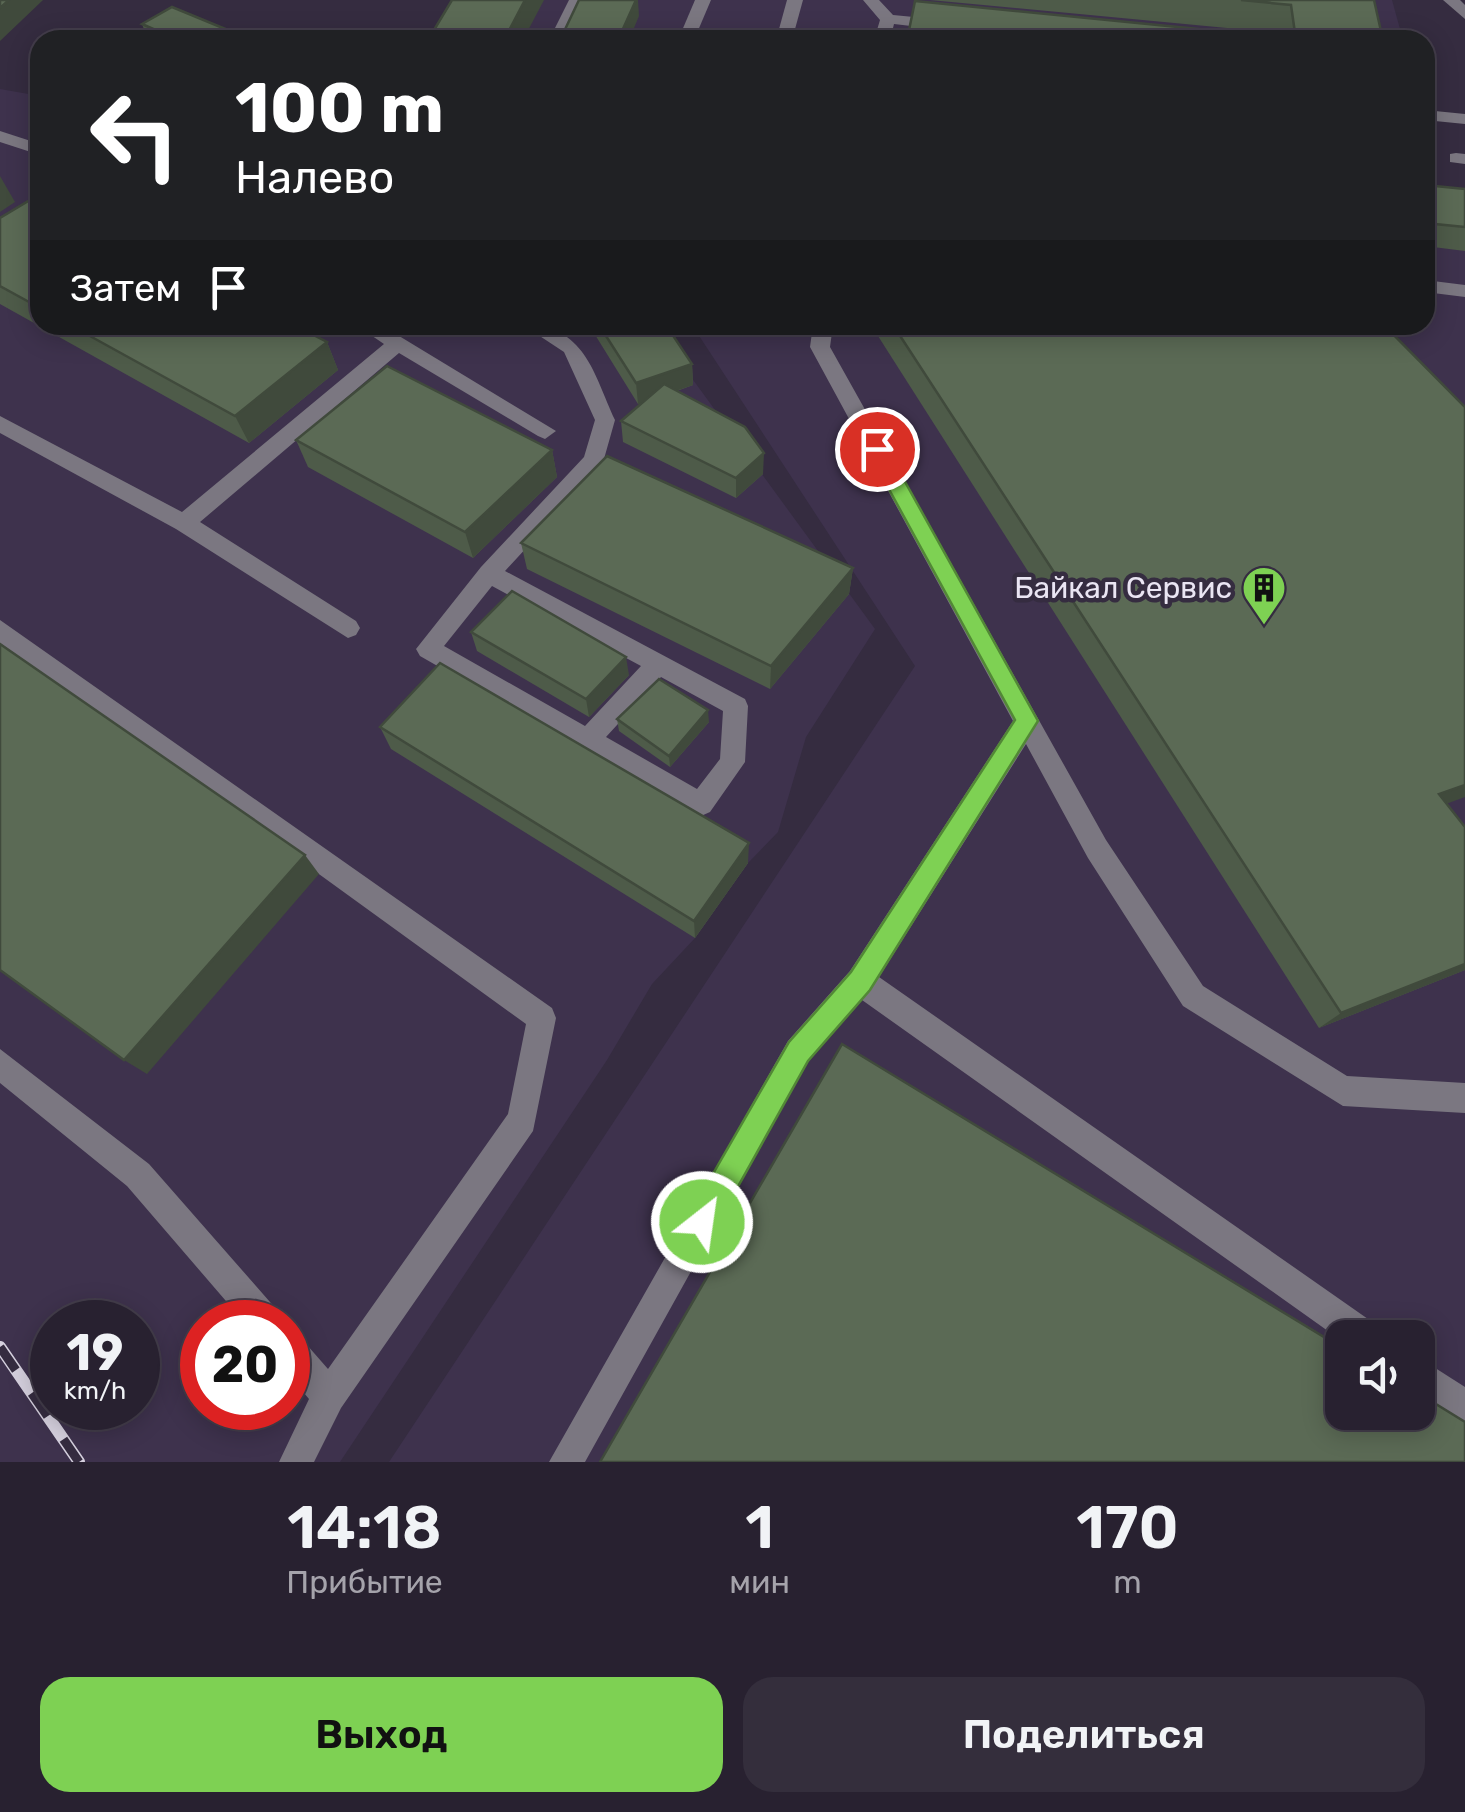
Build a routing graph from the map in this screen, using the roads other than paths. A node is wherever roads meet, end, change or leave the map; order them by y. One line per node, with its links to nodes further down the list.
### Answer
1 (577, 0): 9 (lane)
2 (703, 0): 10 (lane)
3 (795, 0): 11 (lane)
4 (872, 0): 7 (lane)
5 (1450, 0): 6 (lane)
6 (1465, 14)
7 (888, 18): 8 (lane); 12 (lane)
8 (962, 27)
9 (563, 30)
10 (690, 30)
11 (787, 30)
12 (885, 30)
13 (1435, 116): 14 (lane)
14 (1465, 119)
15 (0, 136): 16 (lane)
16 (30, 146)
17 (1435, 287): 18 (lane)
18 (1465, 291)
19 (383, 335): 23 (lane)
20 (550, 335): 24 (lane)
21 (567, 335): 24 (lane)
22 (822, 335): 32 (lane)
23 (398, 344): 26 (lane); 27 (lane)
24 (572, 348): 28 (lane)
25 (0, 424): 27 (lane)
26 (545, 431)
27 (184, 523): 29 (lane)
28 (489, 573): 31 (lane); 33 (lane)
29 (348, 628)
30 (0, 630): 41 (lane)
31 (658, 664): 33 (lane); 33 (lane)
32 (1027, 721): 34 (lane); 36 (lane)
33 (588, 740)
34 (860, 981): 38 (lane); 44 (lane)
35 (0, 1064): 37 (lane)
36 (1465, 1098)
37 (246, 1300)
38 (1340, 1320)
39 (310, 1374): 41 (lane)
40 (1435, 1386): 42 (lane)
41 (328, 1396): 43 (lane)
42 (1465, 1407)
43 (296, 1462)
44 (566, 1462)

